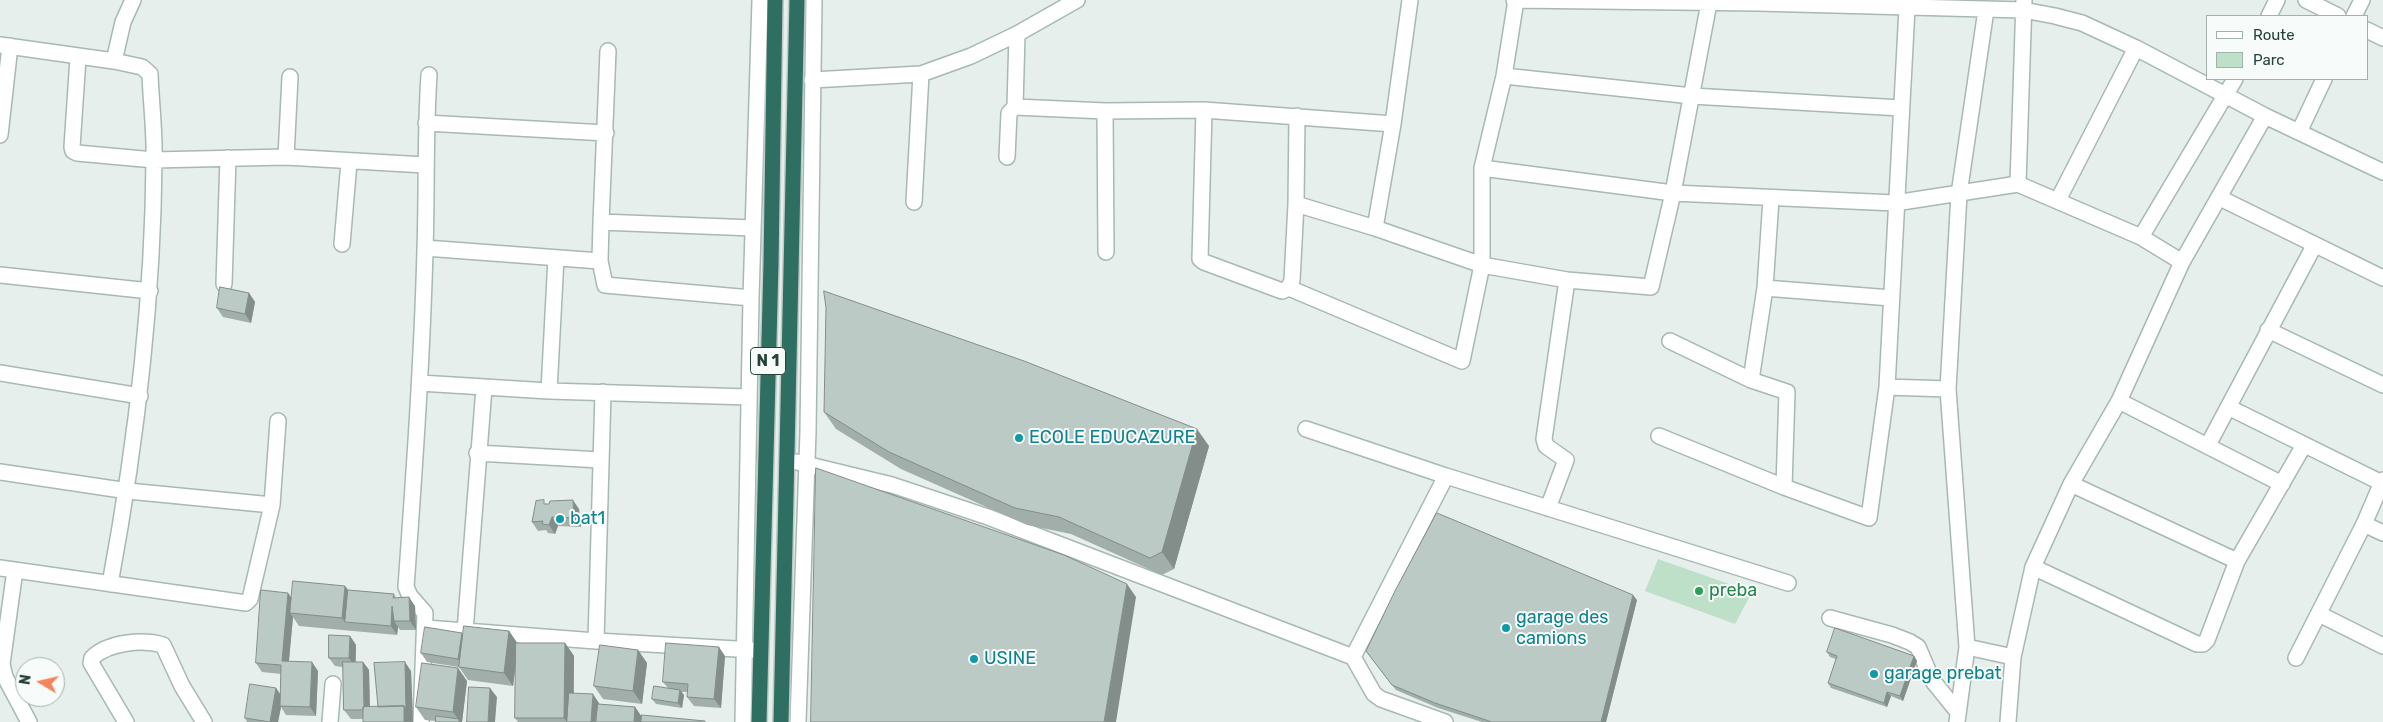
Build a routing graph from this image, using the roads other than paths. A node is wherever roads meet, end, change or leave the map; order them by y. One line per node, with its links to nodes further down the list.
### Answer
1 (133, 0): 28 (street)
2 (760, 0): 67 (street)
3 (775, 0): 137 (highway, N 1)
4 (797, 0): 111 (highway, N 1)
5 (814, 0): 33 (street)
6 (1077, 0): 22 (street)
7 (1410, 0): 45 (street)
8 (1515, 0): 9 (street); 31 (street)
9 (1532, 0): 14 (street)
10 (2277, 0): 18 (street)
11 (2306, 0): 19 (street)
12 (2362, 0): 20 (street)
13 (1758, 1): 14 (street); 16 (street)
14 (1710, 3): 37 (street)
15 (2024, 5): 17 (street); 25 (street); 57 (street)
16 (1907, 8): 17 (street); 39 (street)
17 (1986, 10): 59 (street)
18 (2270, 15)
19 (2336, 15)
20 (2354, 15)
21 (2368, 30): 23 (street)
22 (1017, 34): 29 (street); 38 (street)
23 (2383, 38)
24 (5, 45): 27 (street); 48 (street)
25 (2136, 48): 36 (street); 62 (street)
26 (608, 51): 47 (street)
27 (78, 58): 28 (street); 52 (street)
28 (114, 61): 52 (street)
29 (922, 74): 33 (street); 63 (street)
30 (429, 75): 44 (street)
31 (1504, 76): 37 (street); 55 (street)
32 (290, 77): 49 (street)
33 (812, 80): 84 (street)
34 (2235, 80): 36 (street)
35 (2324, 80): 46 (street)
36 (2226, 95): 43 (street); 69 (street)
37 (1692, 96): 39 (street); 58 (street)
38 (1015, 107): 41 (street); 50 (street)
39 (1902, 108): 64 (street)
40 (1204, 110): 41 (street); 42 (street); 82 (street)
41 (1106, 111): 73 (street)
42 (1297, 116): 45 (street); 65 (street)
43 (2265, 116): 46 (street); 60 (street)
44 (426, 123): 47 (street); 54 (street)
45 (1393, 124): 68 (street)
46 (2299, 132): 56 (street)
47 (606, 133): 66 (street)
48 (0, 134)
49 (286, 157): 51 (street); 53 (street)
50 (1007, 157)
51 (228, 158): 52 (street); 81 (street)
52 (154, 160): 85 (street)
53 (349, 162): 54 (street); 70 (street)
54 (425, 165): 72 (street)
55 (1482, 168): 58 (street); 77 (street)
56 (2383, 172)
57 (2018, 184): 59 (street); 62 (street)
58 (1673, 194): 61 (street); 80 (street)
59 (1959, 194): 64 (street); 97 (street)
60 (2220, 198): 71 (street); 76 (street)
61 (1771, 199): 64 (street); 83 (street)
62 (2058, 200): 69 (street)
63 (914, 202)
64 (1895, 203): 88 (street)
65 (1296, 204): 68 (street); 82 (street)
66 (601, 222): 67 (street); 75 (street)
67 (753, 228): 87 (street)
68 (1375, 228): 77 (street)
69 (2141, 237): 76 (street)
70 (342, 244)
71 (2314, 246): 79 (street); 89 (street)
72 (426, 248): 74 (street); 93 (street)
73 (1106, 252)
74 (556, 258): 75 (street); 98 (street)
75 (600, 261): 87 (street)
76 (2182, 262): 102 (street)
77 (1482, 265): 80 (street); 82 (street)
78 (0, 275): 85 (street)
79 (2383, 278)
80 (1567, 280): 121 (street)
81 (224, 284)
82 (1288, 288)
83 (1765, 288): 88 (street); 92 (street)
84 (809, 290): 86 (street); 112 (street)
85 (150, 291): 100 (street)
86 (827, 296)
87 (751, 298): 101 (street)
88 (1891, 298): 95 (street)
89 (2268, 330): 94 (street); 103 (street)
90 (1670, 341): 92 (street)
91 (0, 373): 100 (street)
92 (1751, 380): 118 (street)
93 (420, 383): 96 (street); 131 (street)
94 (2383, 385)
95 (1886, 387): 97 (street); 118 (street)
96 (484, 388): 98 (street); 109 (street)
97 (1948, 389): 136 (street)
98 (549, 391): 99 (street)
99 (603, 392): 101 (street); 110 (street)
100 (140, 396): 119 (street)
101 (749, 398): 137 (street)
102 (2119, 401): 107 (street); 116 (street)
103 (2228, 407): 107 (street); 108 (street)
104 (278, 421): 120 (street)
105 (1306, 429): 114 (street)
106 (1659, 436): 118 (street)
107 (2208, 445): 117 (street)
108 (2304, 445): 115 (street); 117 (street)
109 (478, 453): 110 (street); 132 (street)
110 (600, 460): 134 (street)
111 (787, 460): 112 (street); 151 (highway, N 1)
112 (806, 464): 139 (street); 152 (street)
113 (0, 472): 119 (street)
114 (1446, 476): 121 (street); 139 (street)
115 (2382, 482): 122 (street)
116 (2071, 484): 124 (street); 125 (street)
117 (2282, 484): 124 (street)
118 (1784, 487)
119 (128, 491): 120 (street); 128 (street)
120 (272, 505): 128 (street)
121 (1548, 508): 127 (street)
122 (2364, 524): 123 (street); 129 (street)
123 (2383, 533)
124 (2237, 561): 125 (street)
125 (2034, 568): 140 (street)
126 (7, 569): 128 (street); 144 (street)
127 (1788, 583)
128 (110, 584)
129 (2319, 614): 135 (street); 141 (street)
130 (1830, 618): 143 (street)
131 (426, 628): 132 (street); 148 (street)
132 (465, 631): 133 (street)
133 (523, 636): 134 (street); 138 (street)
134 (596, 641): 137 (street)
135 (2383, 646)
136 (1968, 647): 140 (street); 143 (street)
137 (753, 650): 149 (street); 150 (highway, N 1)
138 (522, 654)
139 (1353, 656): 153 (street)
140 (2013, 657): 154 (street)
141 (2296, 658)
142 (333, 684): 147 (street)
143 (1958, 717)
144 (29, 722)
145 (126, 722): 146 (street)
146 (204, 722)
147 (330, 722)
148 (421, 722)
149 (743, 722)
150 (758, 722)
151 (781, 722)
152 (798, 722)
153 (1445, 722)
154 (2008, 722)

